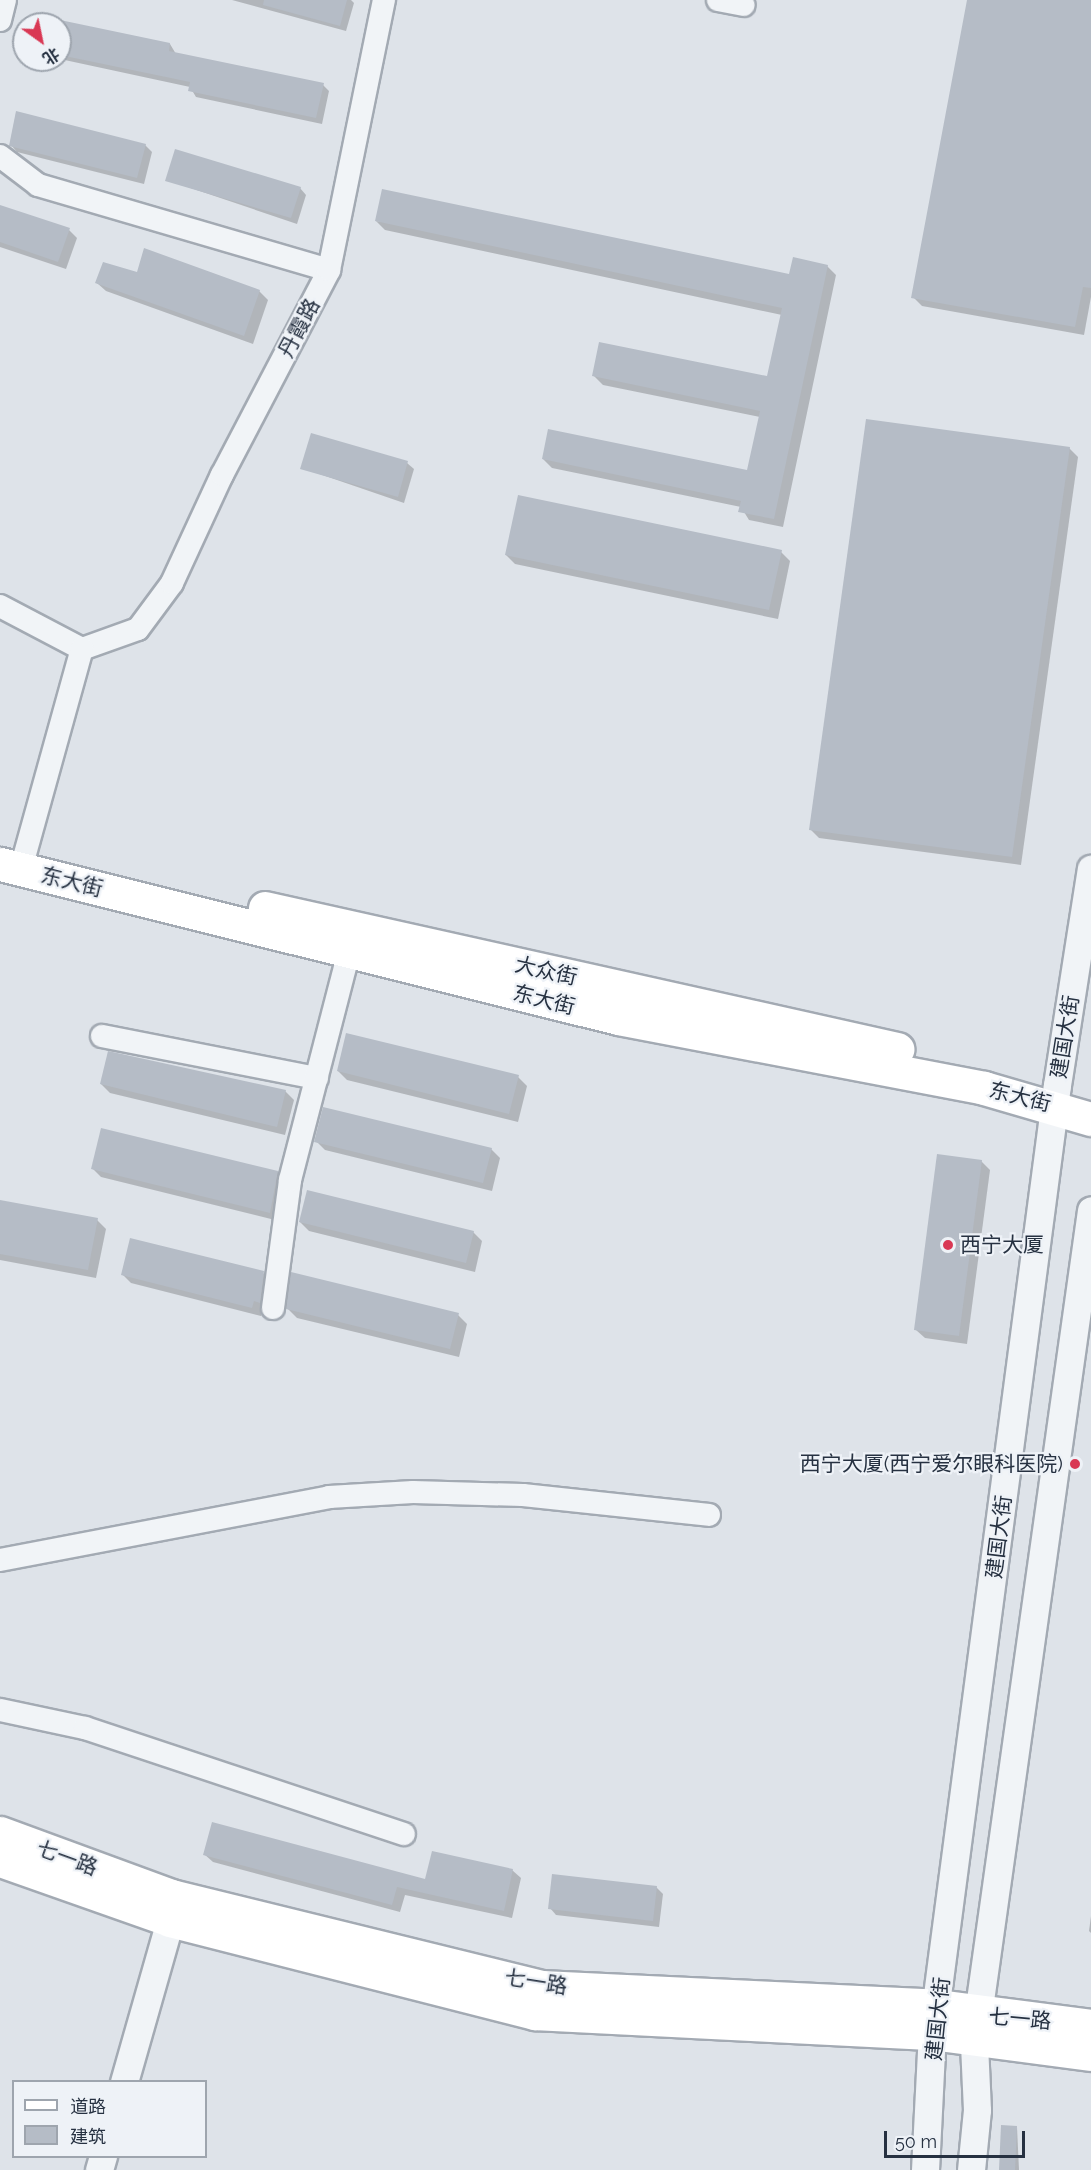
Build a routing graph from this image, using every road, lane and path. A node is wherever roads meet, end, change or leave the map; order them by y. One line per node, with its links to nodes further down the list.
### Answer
1 (5, 0): 5 (street)
2 (384, 0): 7 (street, 丹霞路)
3 (718, 0): 4 (street)
4 (744, 5)
5 (0, 20)
6 (0, 156): 7 (street)
7 (329, 270): 9 (street, 丹霞路)
8 (0, 606): 9 (street)
9 (82, 649): 10 (street)
10 (6, 855): 12 (main road, 东大街); 15 (main road, 大众街)
11 (1091, 869): 15 (street, 建国大街)
12 (349, 952): 14 (street); 15 (main road, 东大街)
13 (102, 1036): 14 (street)
14 (317, 1078): 19 (street)
15 (1056, 1095): 16 (main road, 大众街); 17 (main road, 东大街); 27 (street, 建国大街)
16 (1091, 1095)
17 (1091, 1119)
18 (1091, 1210): 29 (street, 建国大街)
19 (273, 1308)
20 (709, 1515): 21 (street)
21 (0, 1560)
22 (0, 1710): 24 (street)
23 (0, 1833): 27 (main road, 七一路)
24 (404, 1834)
25 (0, 1860): 26 (main road, 七一路)
26 (170, 1920): 27 (main road, 七一路); 31 (street)
27 (935, 2020): 29 (main road, 七一路); 32 (street, 建国大街)
28 (1091, 2026): 29 (main road, 七一路)
29 (976, 2029): 30 (main road, 七一路); 33 (street, 建国大街)
30 (1091, 2054)
31 (125, 2080)
32 (926, 2170)
33 (971, 2170)

